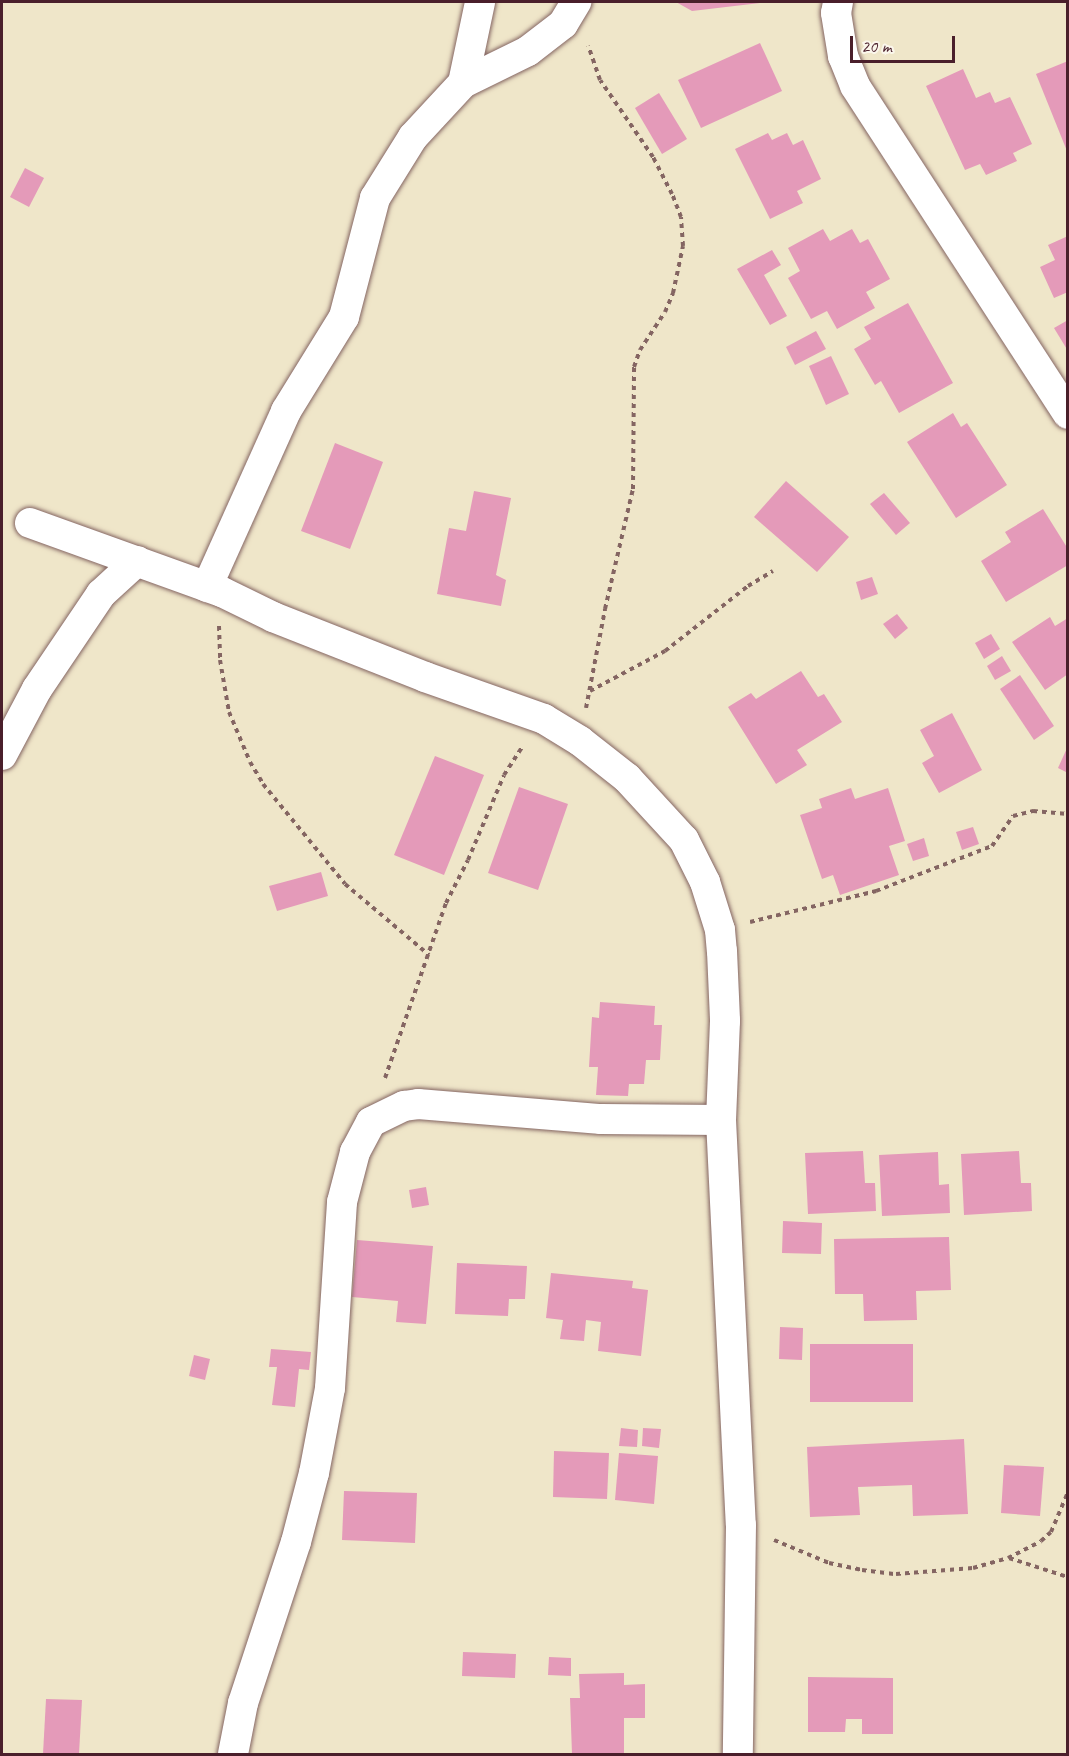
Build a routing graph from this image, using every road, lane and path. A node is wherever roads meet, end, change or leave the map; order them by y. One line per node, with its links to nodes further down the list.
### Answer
1 (480, 2): 5 (street)
2 (576, 2): 5 (street)
3 (838, 2): 6 (street)
4 (587, 42): 11 (path)
5 (463, 83): 10 (street)
6 (1068, 414)
7 (30, 523): 8 (street)
8 (137, 561): 10 (street); 14 (street)
9 (773, 571): 11 (path)
10 (215, 589): 12 (street); 17 (path)
11 (589, 691): 13 (path)
12 (544, 719): 13 (street); 17 (path)
13 (580, 741): 16 (street)
14 (2, 755)
15 (1068, 814): 16 (path)
16 (720, 930): 18 (street)
17 (429, 955): 19 (path)
18 (722, 1120): 19 (street); 21 (street)
19 (371, 1122): 24 (street)
20 (1068, 1492): 22 (path)
21 (741, 1525): 22 (path); 25 (street)
22 (1008, 1558): 23 (path)
23 (1068, 1577)
24 (233, 1755)
25 (738, 1755)

